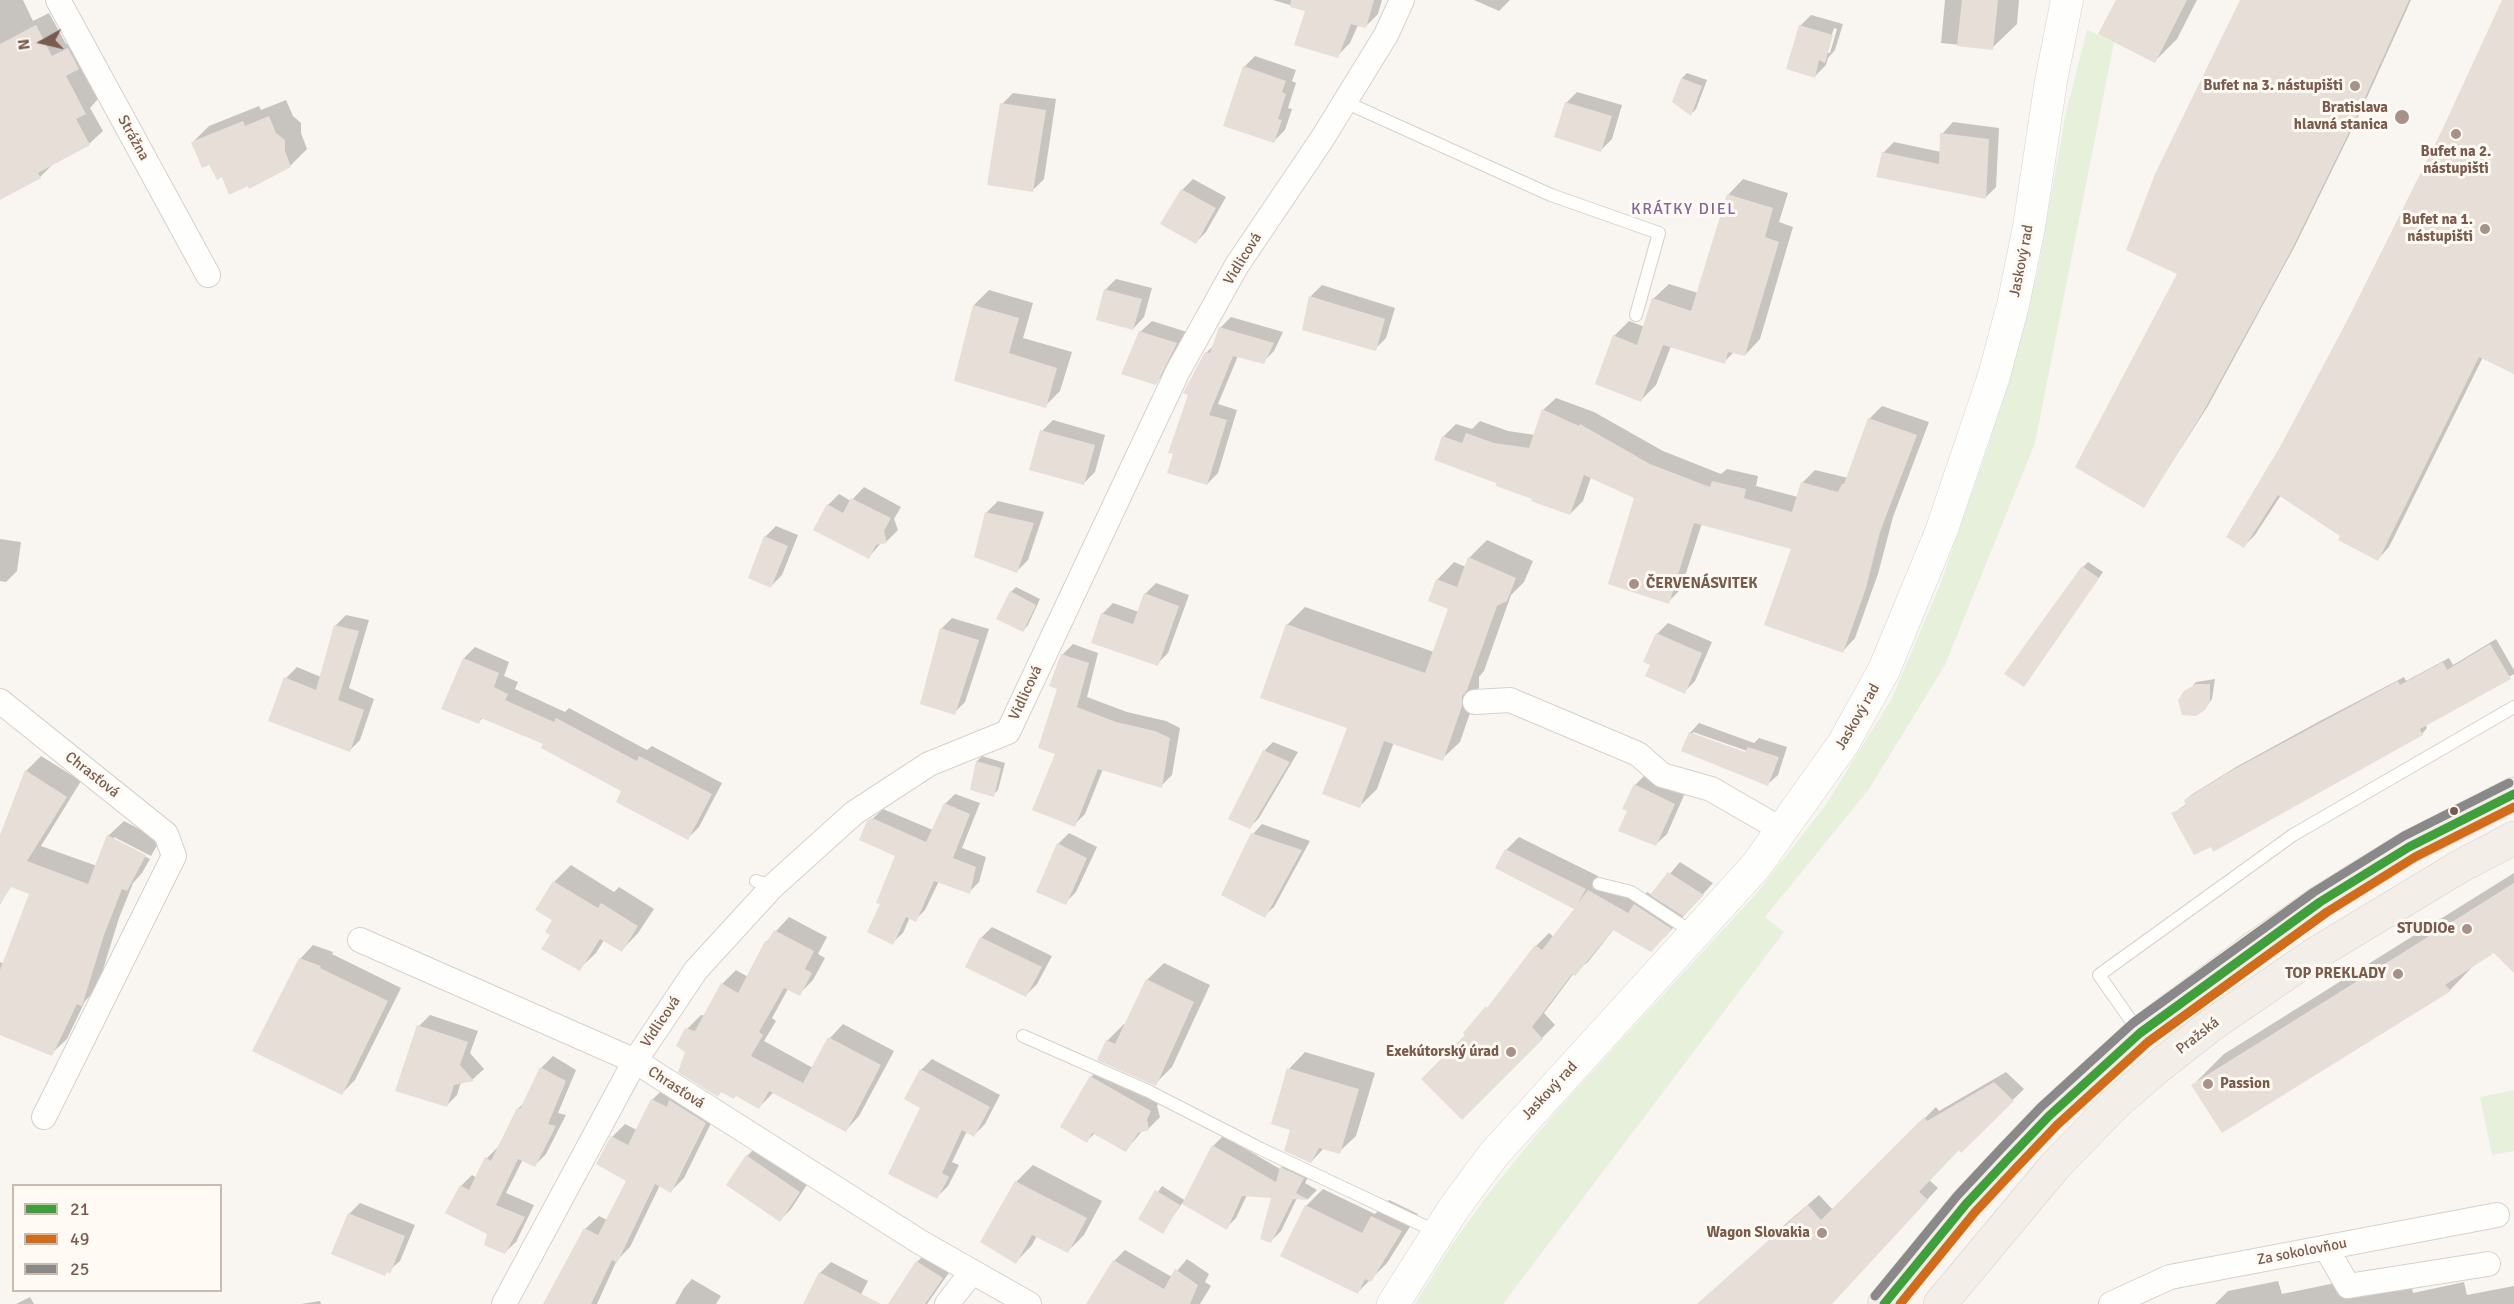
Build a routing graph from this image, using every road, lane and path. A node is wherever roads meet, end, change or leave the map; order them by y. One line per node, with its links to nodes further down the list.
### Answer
1 (58, 0): 5 (street, Strážna)
2 (1402, 0): 4 (street, Vidlicová)
3 (2067, 0): 11 (street, Jaskový rad)
4 (1345, 102): 6 (lane); 18 (street, Vidlicová)
5 (208, 275)
6 (1636, 315)
7 (0, 701): 19 (street, Chrasťová)
8 (1475, 702): 11 (street)
9 (2514, 707): 16 (lane)
10 (2514, 795): 16 (main road)
11 (1782, 830): 14 (street, Jaskový rad)
12 (2514, 838): 30 (main road, Pražská)
13 (1599, 884): 14 (lane)
14 (1695, 934): 21 (street, Jaskový rad)
15 (360, 940): 18 (street, Chrasťová)
16 (2140, 1034): 29 (main road)
17 (1023, 1036): 21 (lane)
18 (635, 1061): 24 (street, Chrasťová); 25 (street, Vidlicová)
19 (44, 1117)
20 (2497, 1215): 22 (street, Za sokolovňou)
21 (1438, 1233): 28 (street, Jaskový rad)
22 (2326, 1248): 23 (street); 31 (street, Za sokolovňou)
23 (2488, 1264)
24 (972, 1272): 26 (street); 27 (street, Chrasťová)
25 (504, 1304)
26 (947, 1304)
27 (1029, 1304)
28 (1393, 1304)
29 (1884, 1304)
30 (1940, 1304)
31 (2111, 1304)

